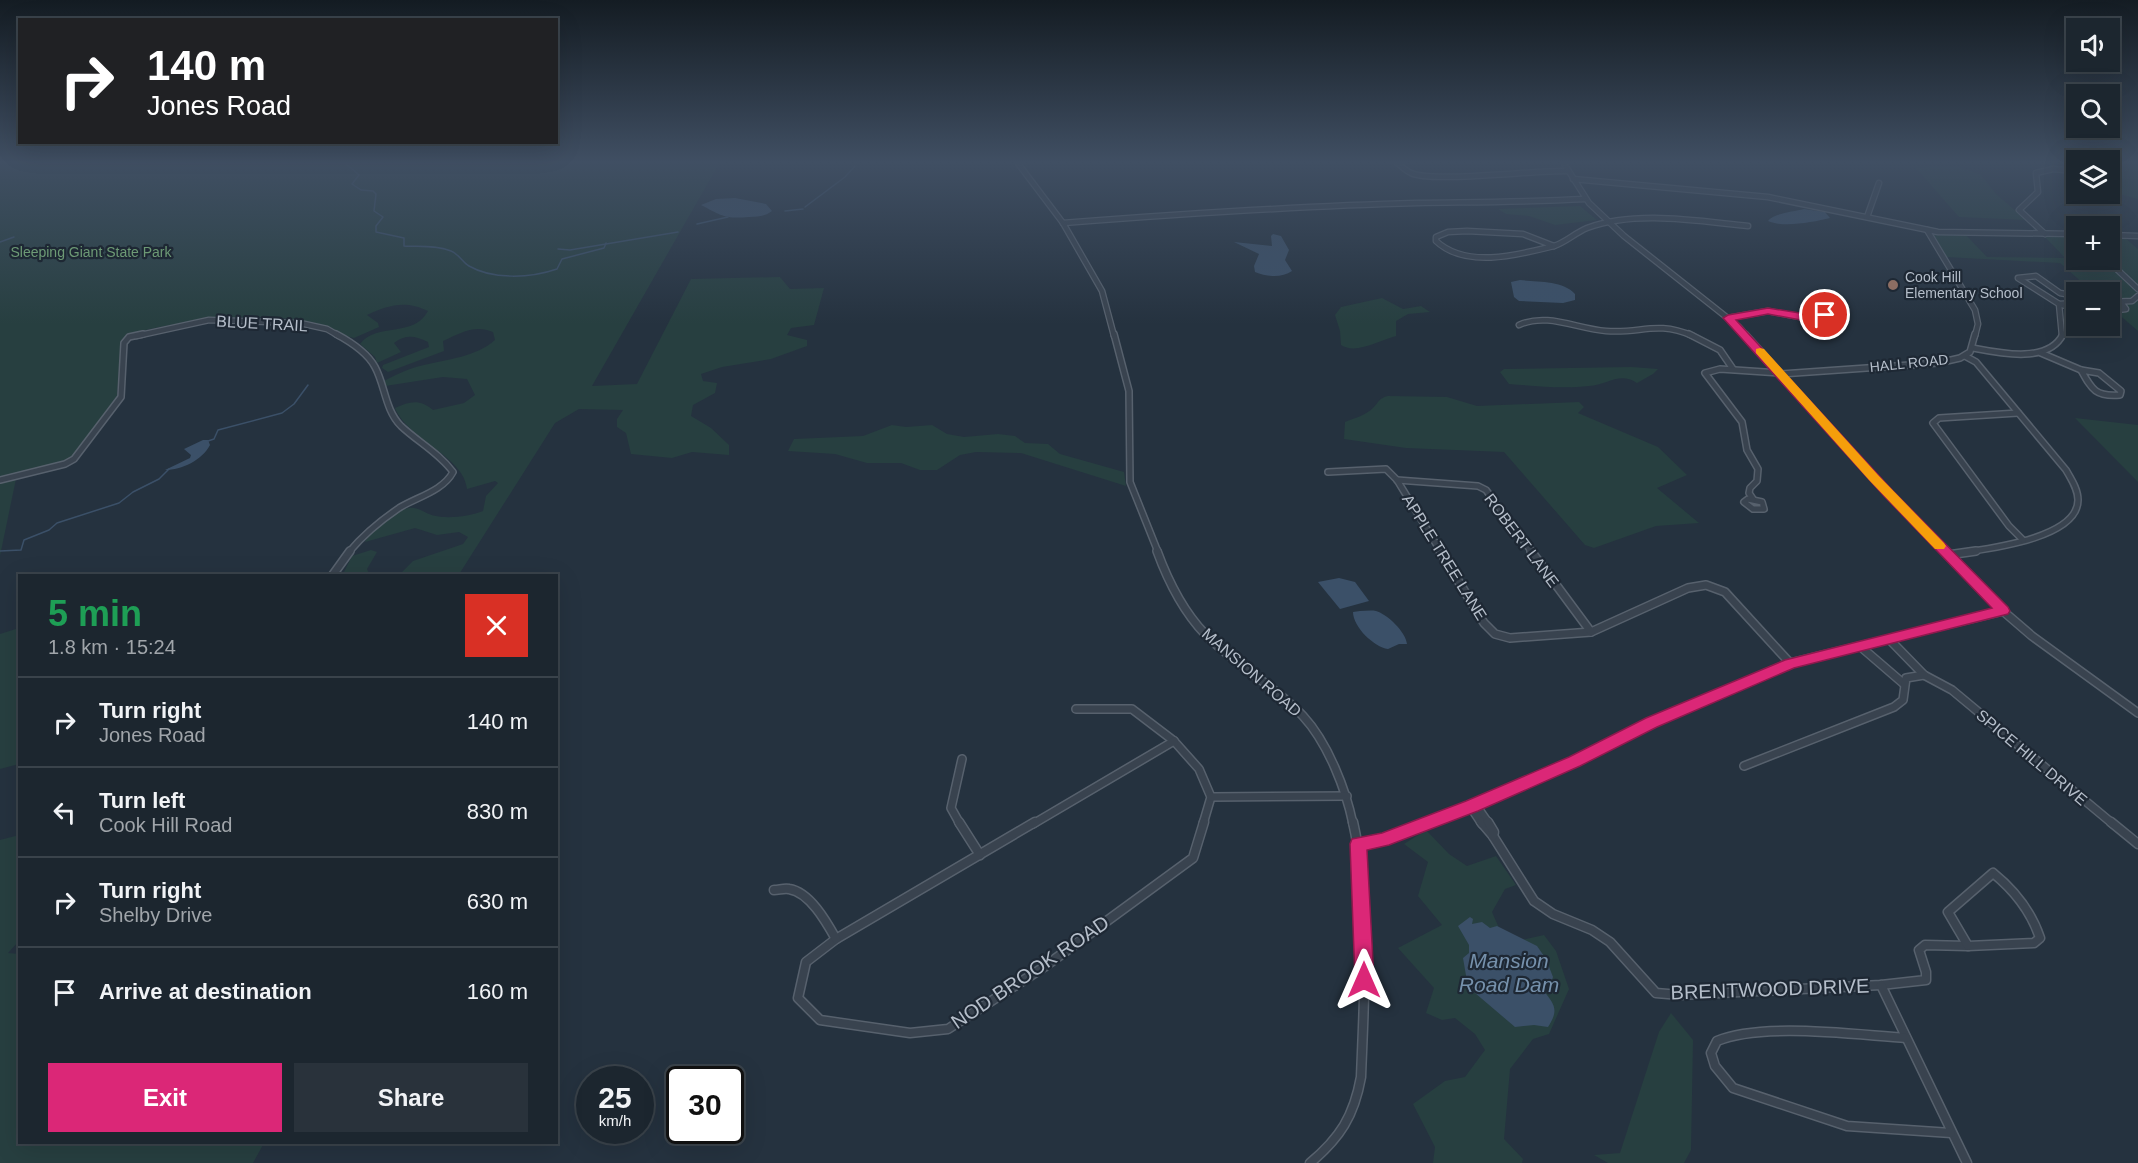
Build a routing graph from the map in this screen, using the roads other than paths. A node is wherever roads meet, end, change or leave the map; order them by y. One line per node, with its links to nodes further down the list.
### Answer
1 (1058, 216): 6 (street, MANSION ROAD)
2 (1154, 216): 6 (street)
3 (1602, 216): 7 (street)
4 (1869, 216): 9 (street)
5 (2026, 216): 10 (street)
6 (1063, 223): 53 (street, MANSION ROAD)
7 (1610, 224): 8 (street); 14 (street); 25 (street)
8 (1748, 226)
9 (1927, 230): 10 (street); 27 (street)
10 (2046, 234): 11 (street)
11 (2066, 234)
12 (2120, 235): 13 (street)
13 (2138, 236)
14 (1554, 246): 14 (street)
15 (2118, 270): 16 (street)
16 (2138, 289)
17 (2066, 295): 20 (street)
18 (2138, 296): 19 (street)
19 (2121, 302): 23 (street)
20 (2059, 304): 21 (street); 22 (street); 28 (street)
21 (2066, 304)
22 (2066, 306)
23 (2120, 310)
24 (1825, 315): 25 (street)
25 (1728, 318): 32 (street)
26 (1519, 325): 30 (street)
27 (1973, 348): 28 (street); 29 (street, HALL ROAD)
28 (2041, 353): 31 (street)
29 (1965, 356): 32 (street, HALL ROAD); 33 (street)
30 (1733, 369): 32 (street, HALL ROAD); 37 (street, HALL ROAD)
31 (2081, 370): 31 (street)
32 (1780, 374): 39 (street)
33 (2018, 413): 38 (street); 38 (street)
34 (1328, 472): 36 (street, APPLE TREE LANE)
35 (0, 480): 40 (street, BLUE TRAIL)
36 (1397, 480): 42 (street, ROBERT LANE); 42 (street, APPLE TREE LANE)
37 (1753, 499)
38 (2023, 540): 39 (street)
39 (1948, 555): 41 (street)
40 (333, 574)
41 (2003, 611): 43 (street); 49 (street)
42 (1591, 632): 45 (street, APPLE TREE LANE)
43 (1890, 640): 44 (street); 46 (street, SPICE HILL DRIVE)
44 (1861, 647): 45 (street); 47 (street)
45 (1790, 663): 55 (street)
46 (1924, 675): 47 (street); 57 (street, SPICE HILL DRIVE)
47 (1904, 684): 52 (street)
48 (1076, 709): 50 (street)
49 (2138, 713)
50 (1174, 741): 54 (street); 58 (street, NOD BROOK ROAD)
51 (963, 759): 58 (street)
52 (1744, 766)
53 (1347, 796): 54 (street); 56 (street, MANSION ROAD)
54 (1211, 797): 60 (street, NOD BROOK ROAD)
55 (1474, 808): 56 (street); 62 (street, BRENTWOOD DRIVE)
56 (1358, 844): 65 (street, MANSION ROAD)
57 (2138, 844)
58 (980, 855): 60 (street, NOD BROOK ROAD)
59 (774, 890): 60 (street)
60 (836, 939)
61 (1968, 946): 61 (street, BRENTWOOD DRIVE); 62 (street, BRENTWOOD DRIVE)
62 (1881, 985): 63 (street)
63 (1906, 1038): 64 (street); 64 (street)
64 (1951, 1133): 66 (street)
65 (1310, 1163)
66 (1967, 1163)

